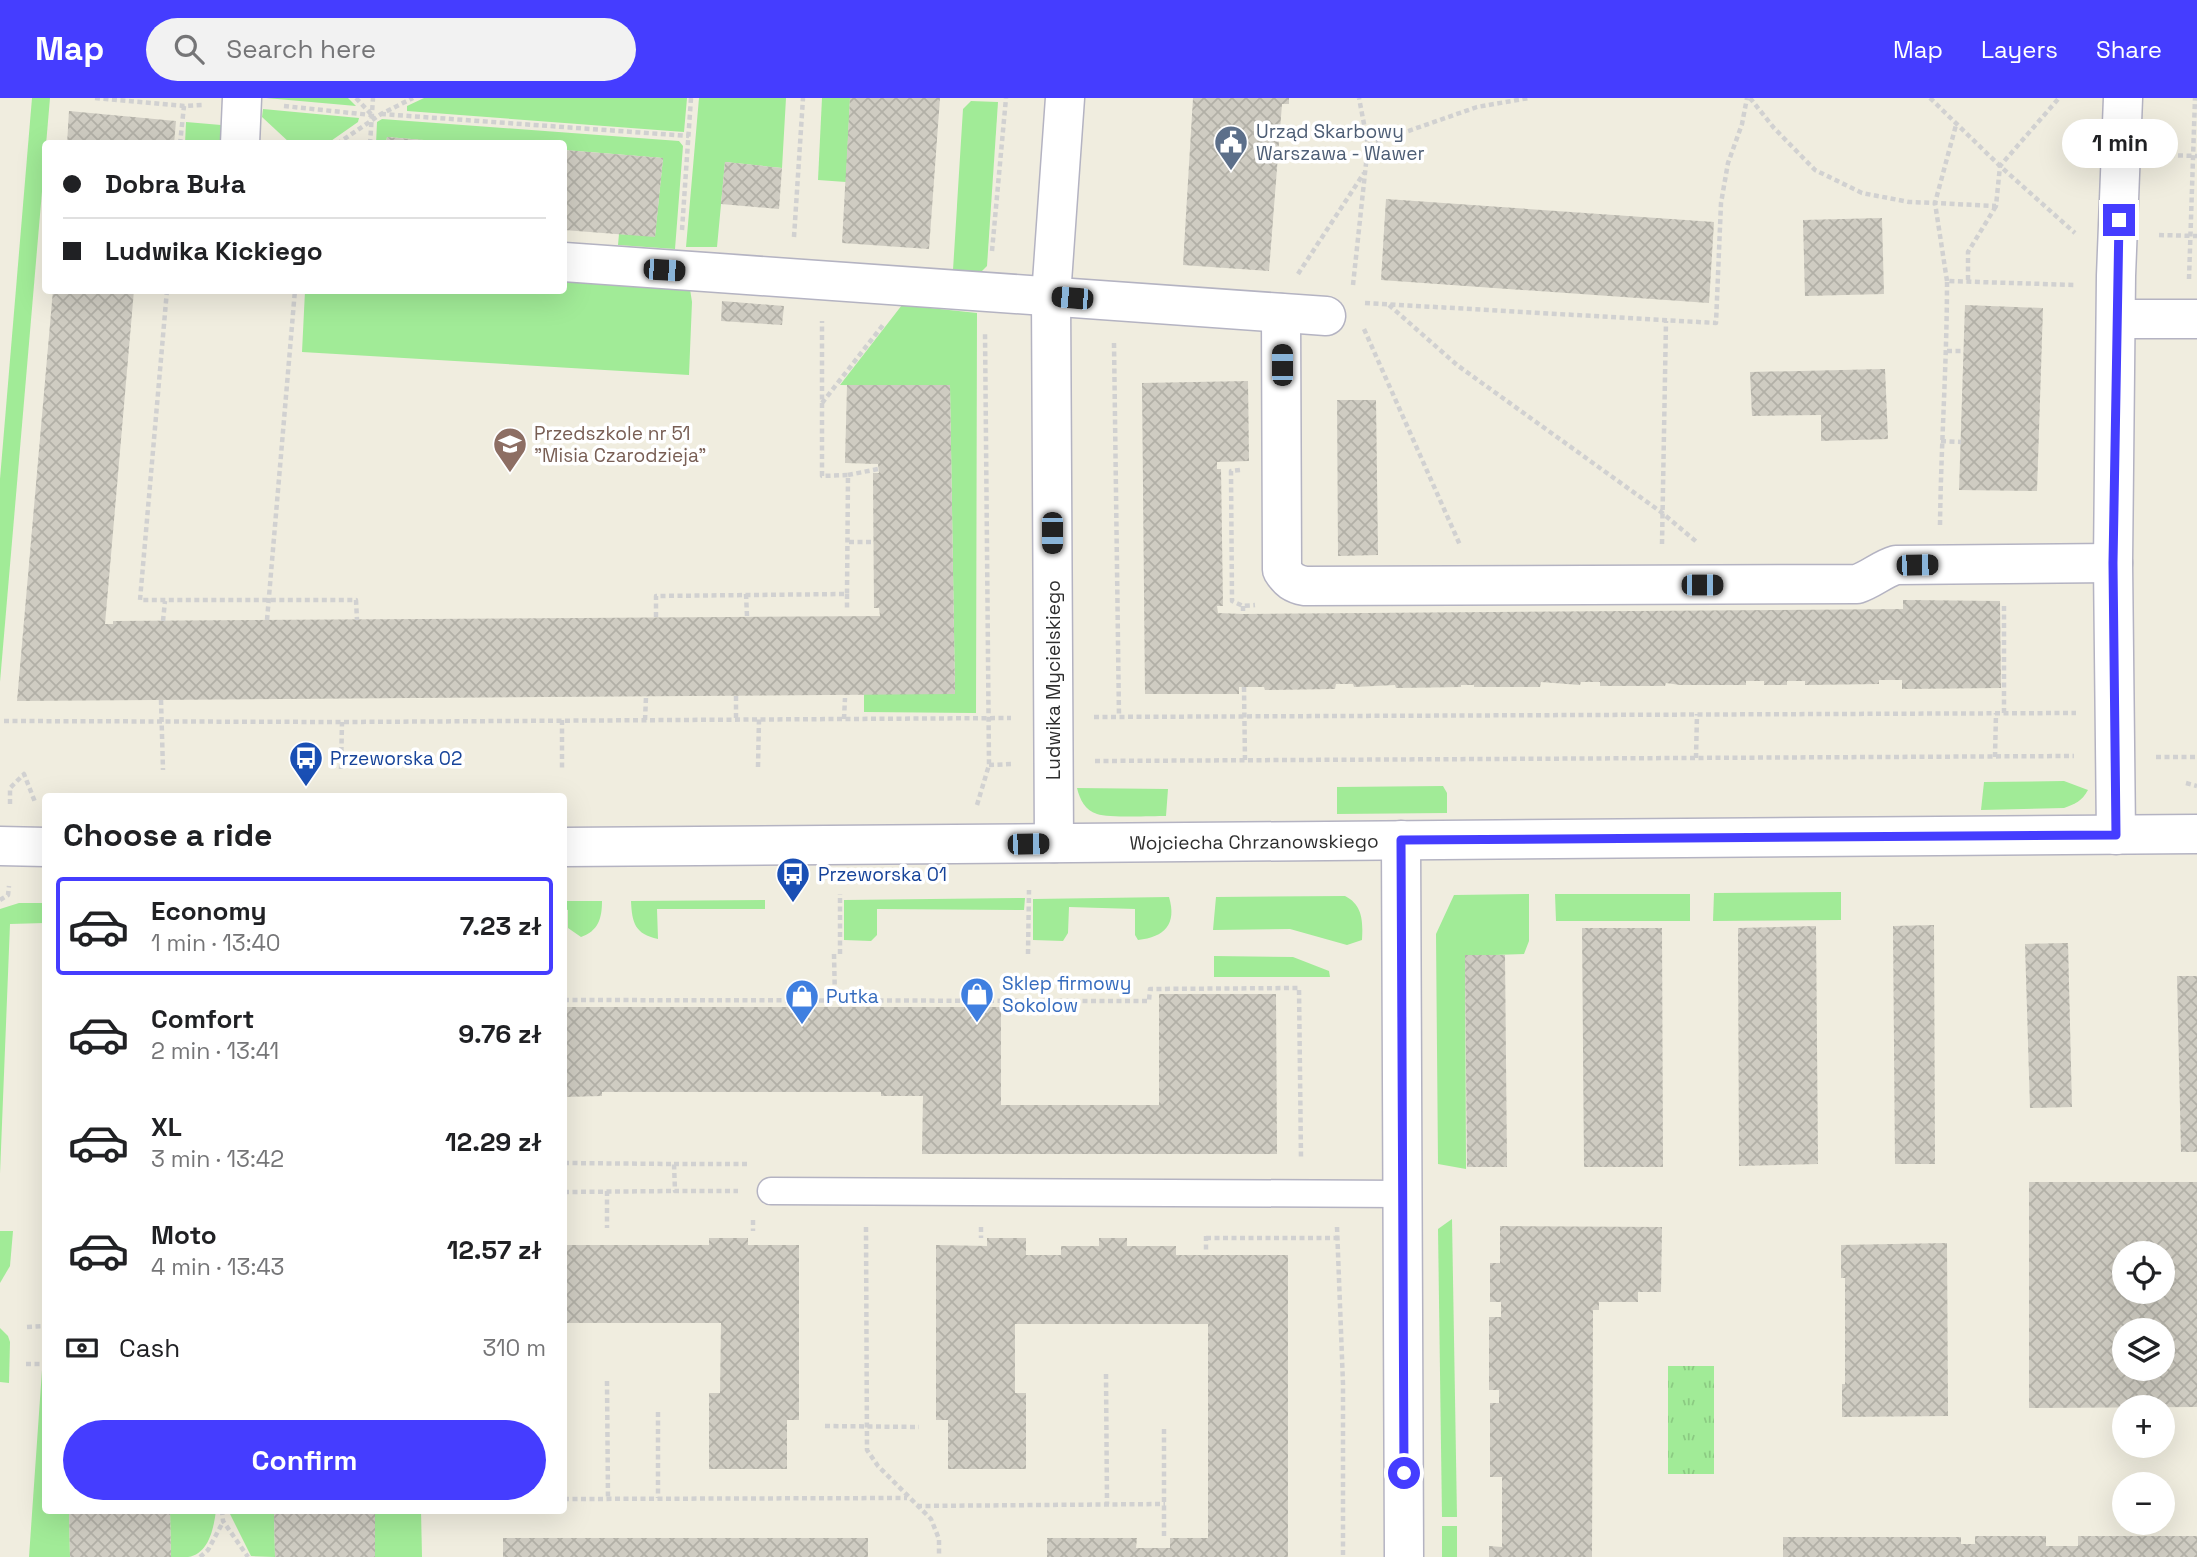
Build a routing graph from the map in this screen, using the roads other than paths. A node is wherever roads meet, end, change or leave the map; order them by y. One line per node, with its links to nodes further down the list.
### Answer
1 (242, 98): 4 (street)
2 (1065, 98): 6 (street, Ludwika Mycielskiego)
3 (2123, 98): 10 (street)
4 (240, 140)
5 (567, 262): 6 (street)
6 (1051, 296): 8 (street); 15 (street, Ludwika Mycielskiego)
7 (2193, 304): 10 (street)
8 (1281, 313): 9 (street); 11 (street)
9 (1343, 318)
10 (2116, 319): 11 (street)
11 (2113, 563): 12 (street)
12 (2116, 835): 13 (street, Wojciecha Chrzanowskiego); 14 (street, Wojciecha Chrzanowskiego)
13 (2197, 835)
14 (1401, 840): 15 (street, Wojciecha Chrzanowskiego); 20 (street)
15 (1054, 843): 18 (street, Wojciecha Chrzanowskiego)
16 (0, 846): 17 (street)
17 (42, 847)
18 (567, 847)
19 (771, 1191): 20 (lane)
20 (1402, 1194): 21 (street)
21 (1404, 1557)

